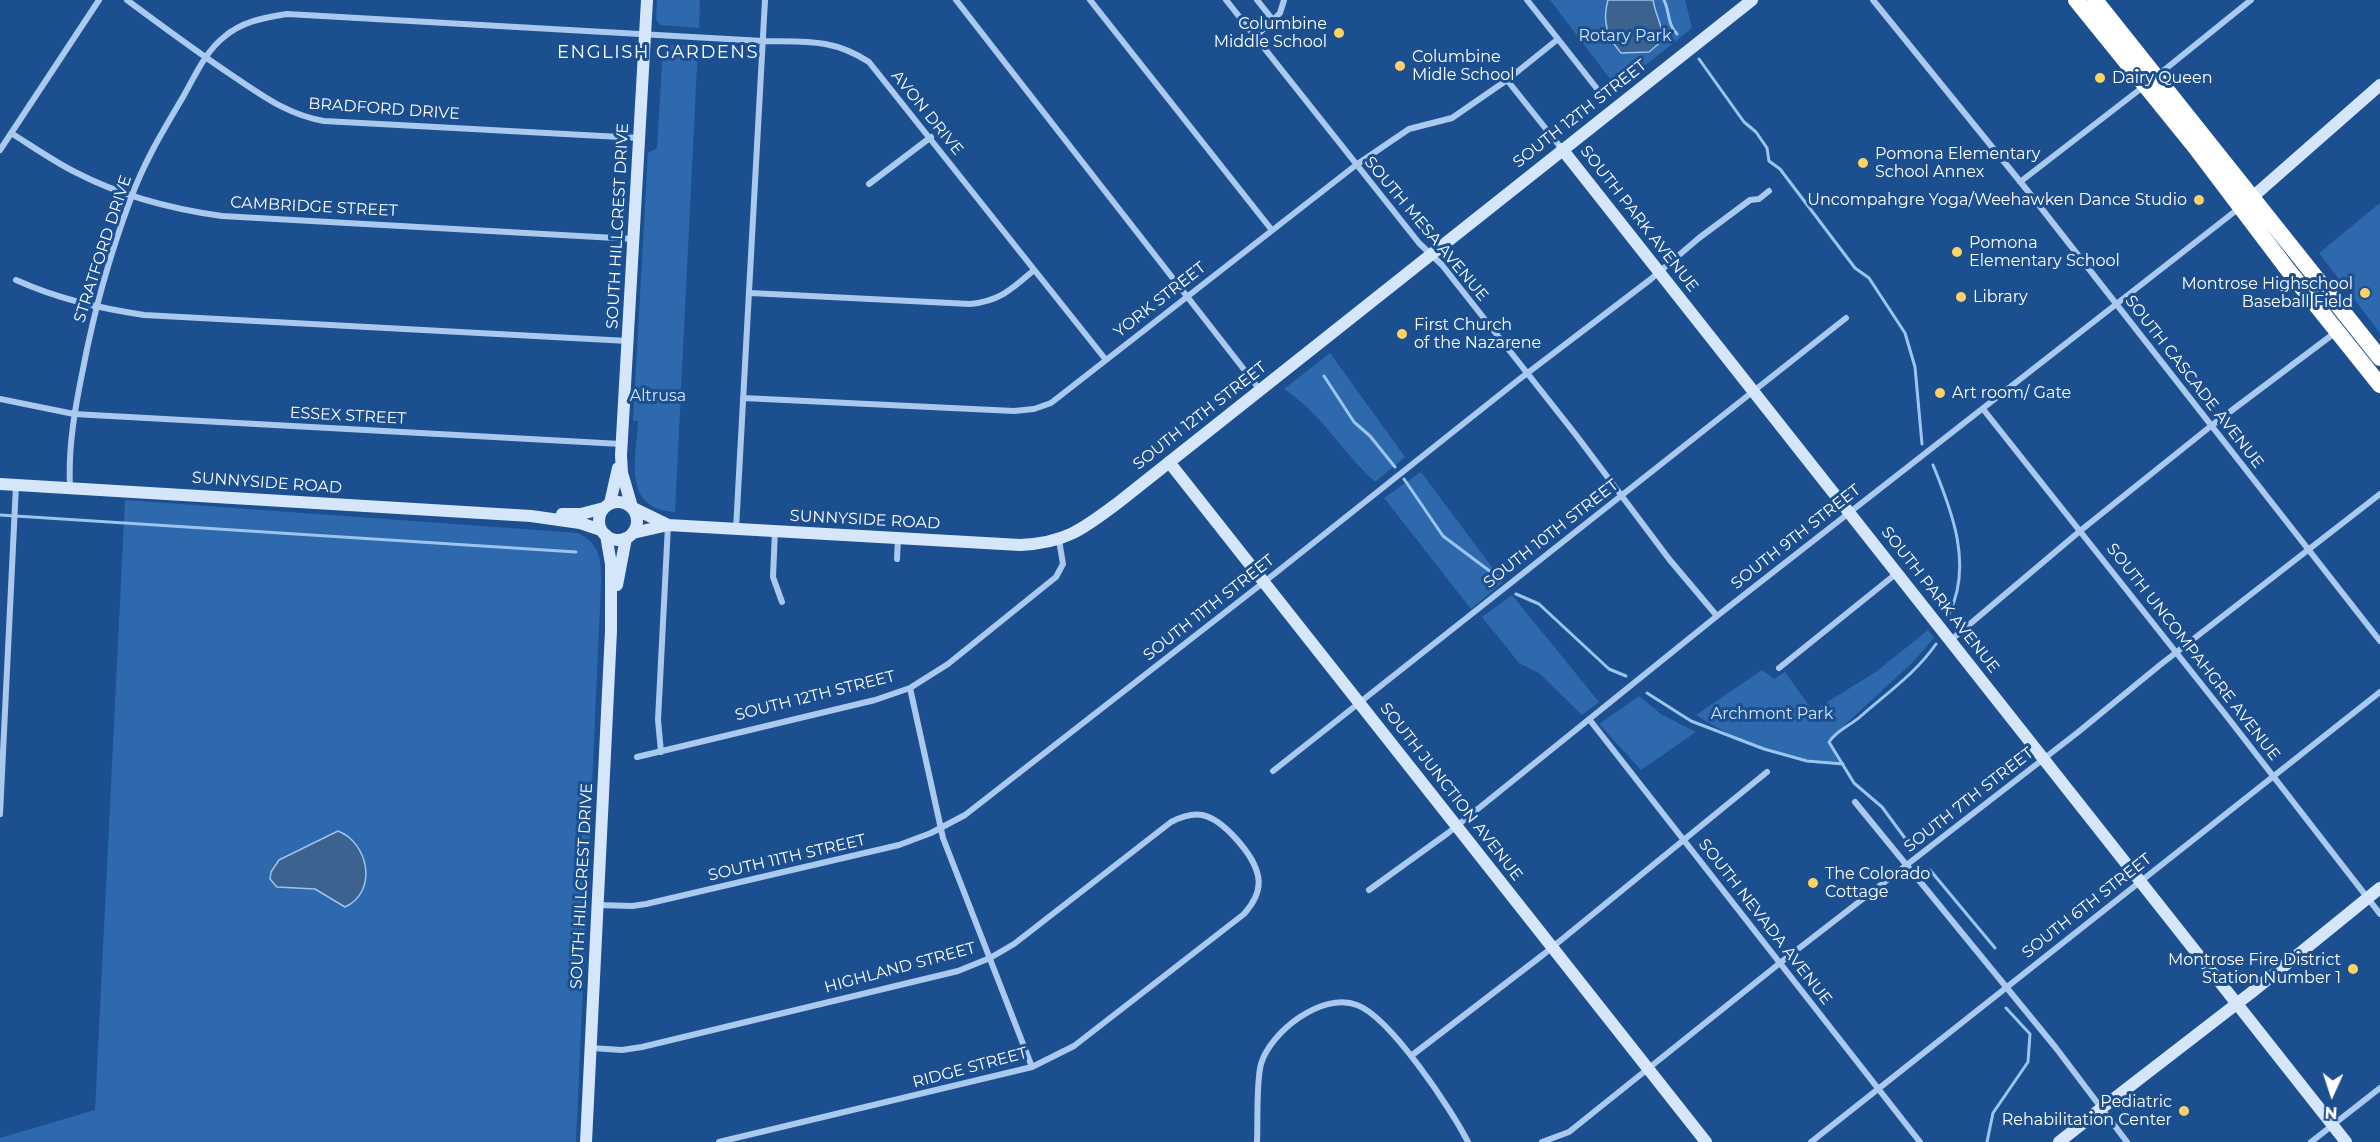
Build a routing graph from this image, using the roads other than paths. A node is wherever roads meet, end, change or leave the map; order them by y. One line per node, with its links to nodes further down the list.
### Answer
1 (99, 0): 26 (street)
2 (127, 0): 21 (street, BRADFORD DRIVE)
3 (647, 0): 17 (street, SOUTH HILLCREST DRIVE)
4 (765, 0): 20 (street)
5 (956, 0): 44 (street)
6 (1090, 0): 37 (street)
7 (1226, 0): 18 (street, SOUTH MESA AVENUE)
8 (1257, 0): 16 (street)
9 (1284, 0): 16 (street)
10 (1527, 0): 19 (street)
11 (1752, 0): 29 (street, SOUTH 12TH STREET)
12 (1873, 0): 32 (street, SOUTH CASCADE AVENUE)
13 (2076, 0): 23 (highway)
14 (2095, 0): 23 (highway)
15 (2251, 0): 23 (street)
16 (1273, 20): 18 (street)
17 (646, 33): 20 (street, AVON DRIVE); 21 (street, STRATFORD DRIVE); 28 (street, SOUTH HILLCREST DRIVE)
18 (1255, 37): 31 (street, SOUTH MESA AVENUE)
19 (1557, 39): 22 (street, YORK STREET); 25 (street)
20 (763, 41): 27 (street, AVON DRIVE); 43 (street)
21 (206, 57): 28 (street, BRADFORD DRIVE); 35 (street, STRATFORD DRIVE)
22 (1507, 80): 29 (street, SOUTH PARK AVENUE); 31 (street, YORK STREET)
23 (2150, 81): 32 (street); 36 (highway)
24 (2380, 86): 36 (street)
25 (1598, 90)
26 (11, 134): 30 (street); 35 (street, CAMBRIDGE STREET)
27 (931, 137): 33 (street); 40 (street, AVON DRIVE)
28 (639, 138): 38 (street, SOUTH HILLCREST DRIVE)
29 (1562, 148): 39 (street, SOUTH 12TH STREET); 41 (street, SOUTH PARK AVENUE)
30 (0, 150)
31 (1356, 165): 37 (street, YORK STREET); 39 (street, SOUTH MESA AVENUE)
32 (2020, 182): 45 (street, SOUTH CASCADE AVENUE)
33 (869, 184)
34 (1769, 191): 41 (street, SOUTH 11TH STREET)
35 (131, 197): 38 (street, CAMBRIDGE STREET); 46 (street, STRATFORD DRIVE)
36 (2247, 202): 45 (street, SOUTH 9TH STREET); 48 (highway)
37 (1271, 229): 44 (street, YORK STREET)
38 (634, 239): 49 (street, SOUTH HILLCREST DRIVE)
39 (1431, 255): 52 (street, SOUTH MESA AVENUE); 54 (street, SOUTH 12TH STREET)
40 (1034, 270): 43 (street); 51 (street, AVON DRIVE)
41 (1659, 271): 52 (street, SOUTH 11TH STREET); 55 (street, SOUTH PARK AVENUE)
42 (16, 280): 46 (street)
43 (750, 293): 56 (street)
44 (1187, 296): 51 (street, YORK STREET); 54 (street)
45 (2116, 304): 58 (street, SOUTH 9TH STREET); 60 (street, SOUTH CASCADE AVENUE)
46 (95, 307): 49 (street); 59 (street, STRATFORD DRIVE)
47 (1846, 318): 55 (street, SOUTH 10TH STREET)
48 (2344, 326): 50 (highway); 53 (highway); 60 (street)
49 (628, 341): 61 (street, SOUTH HILLCREST DRIVE)
50 (2380, 358)
51 (1106, 360): 56 (street, YORK STREET)
52 (1527, 374): 67 (street, SOUTH MESA AVENUE); 83 (street, SOUTH 11TH STREET)
53 (2380, 385)
54 (1260, 390): 62 (street, SOUTH 12TH STREET)
55 (1754, 391): 67 (street, SOUTH 10TH STREET); 70 (street, SOUTH PARK AVENUE)
56 (743, 398): 73 (street)
57 (0, 399): 59 (street, ESSEX STREET)
58 (1983, 409): 70 (street, SOUTH 9TH STREET); 75 (street, SOUTH UNCOMPAHGRE AVENUE)
59 (74, 414): 61 (street, ESSEX STREET); 65 (street, STRATFORD DRIVE)
60 (2211, 426): 75 (street); 80 (street, SOUTH CASCADE AVENUE)
61 (621, 449): 68 (street); 69 (street)
62 (1170, 462): 79 (street, SOUTH 12TH STREET); 83 (street, SOUTH JUNCTION AVENUE)
63 (0, 484): 64 (street, SUNNYSIDE ROAD)
64 (16, 484): 65 (street, SUNNYSIDE ROAD); 102 (street)
65 (70, 487): 71 (street, SUNNYSIDE ROAD)
66 (2380, 494): 80 (street, SOUTH 7TH STREET)
67 (1621, 497): 85 (street, SOUTH MESA AVENUE); 93 (street, SOUTH 10TH STREET)
68 (607, 506): 69 (street); 71 (street, SUNNYSIDE ROAD); 76 (street)
69 (632, 508): 72 (street, SUNNYSIDE ROAD); 77 (street)
70 (1850, 513): 82 (street, SOUTH PARK AVENUE); 85 (street, SOUTH 9TH STREET)
71 (531, 516): 76 (street, SUNNYSIDE ROAD)
72 (668, 525): 73 (street, SUNNYSIDE ROAD); 77 (street, SUNNYSIDE ROAD); 95 (street)
73 (736, 529): 74 (street, SUNNYSIDE ROAD)
74 (775, 531): 78 (street, SUNNYSIDE ROAD); 84 (street)
75 (2080, 531): 87 (street); 89 (street, SOUTH UNCOMPAHGRE AVENUE)
76 (603, 533): 77 (street); 86 (street)
77 (629, 535): 86 (street)
78 (898, 538): 79 (street, SUNNYSIDE ROAD); 81 (street)
79 (1059, 540): 91 (street, SOUTH 12TH STREET)
80 (2308, 550): 88 (street, SOUTH CASCADE AVENUE); 89 (street, SOUTH 7TH STREET)
81 (897, 559)
82 (1898, 573): 87 (street, SOUTH PARK AVENUE); 90 (street)
83 (1264, 582): 93 (street, SOUTH JUNCTION AVENUE); 104 (street, SOUTH 11TH STREET)
84 (782, 602)
85 (1717, 616): 94 (street, SOUTH 9TH STREET)
86 (611, 631): 112 (street, SOUTH HILLCREST DRIVE)
87 (1951, 640): 97 (street, SOUTH PARK AVENUE)
88 (2380, 641)
89 (2175, 652): 97 (street, SOUTH 7TH STREET); 100 (street, SOUTH UNCOMPAHGRE AVENUE)
90 (1779, 668)
91 (910, 688): 95 (street, SOUTH 12TH STREET); 104 (street)
92 (2380, 692): 100 (street, SOUTH 6TH STREET)
93 (1360, 703): 98 (street, SOUTH 10TH STREET); 103 (street, SOUTH JUNCTION AVENUE)
94 (1589, 719): 103 (street, SOUTH 9TH STREET); 106 (street, SOUTH NEVADA AVENUE)
95 (661, 752): 96 (street, SOUTH 12TH STREET)
96 (637, 757)
97 (2044, 758): 107 (street, SOUTH 7TH STREET); 108 (street, SOUTH PARK AVENUE)
98 (1273, 771)
99 (1767, 772): 106 (street)
100 (2273, 777): 108 (street, SOUTH 6TH STREET); 111 (street, SOUTH UNCOMPAHGRE AVENUE)
101 (1855, 802): 107 (street)
102 (0, 814)
103 (1456, 826): 110 (street, SOUTH 9TH STREET); 114 (street, SOUTH JUNCTION AVENUE)
104 (941, 828): 112 (street, SOUTH 11TH STREET); 115 (street)
105 (1237, 840): 115 (street, HIGHLAND STREET); 121 (street, RIDGE STREET)
106 (1684, 842): 114 (street); 116 (street, SOUTH NEVADA AVENUE)
107 (1906, 866): 116 (street, SOUTH 7TH STREET); 117 (street)
108 (2141, 881): 117 (street, SOUTH 6TH STREET); 118 (street, SOUTH PARK AVENUE)
109 (2380, 888): 111 (street)
110 (1369, 890)
111 (2368, 897): 113 (street, SOUTH UNCOMPAHGRE AVENUE); 118 (street)
112 (598, 906): 119 (street, SOUTH HILLCREST DRIVE)
113 (2380, 914)
114 (1552, 947): 120 (street); 122 (street, SOUTH JUNCTION AVENUE)
115 (990, 958): 119 (street, HIGHLAND STREET); 121 (street)
116 (1780, 963): 122 (street, SOUTH 7TH STREET); 123 (street, SOUTH NEVADA AVENUE)
117 (2006, 987): 123 (street, SOUTH 6TH STREET); 125 (street)
118 (2236, 1003): 125 (street); 126 (street, SOUTH PARK AVENUE)
119 (591, 1048): 127 (street, SOUTH HILLCREST DRIVE)
120 (1411, 1056): 129 (street); 130 (street)
121 (1032, 1067): 128 (street, RIDGE STREET)
122 (1647, 1069): 131 (street, SOUTH 7TH STREET); 132 (street, SOUTH JUNCTION AVENUE)
123 (1879, 1088): 133 (street, SOUTH 6TH STREET); 134 (street, SOUTH NEVADA AVENUE)
124 (2380, 1088): 126 (street)
125 (2094, 1114): 135 (street); 136 (street)
126 (2333, 1125): 137 (street); 138 (street, SOUTH PARK AVENUE)
127 (586, 1142)
128 (719, 1142)
129 (1257, 1142)
130 (1468, 1142)
131 (1542, 1142)
132 (1706, 1142)
133 (1811, 1142)
134 (1920, 1142)
135 (2059, 1142)
136 (2127, 1142)
137 (2311, 1142)
138 (2346, 1142)

